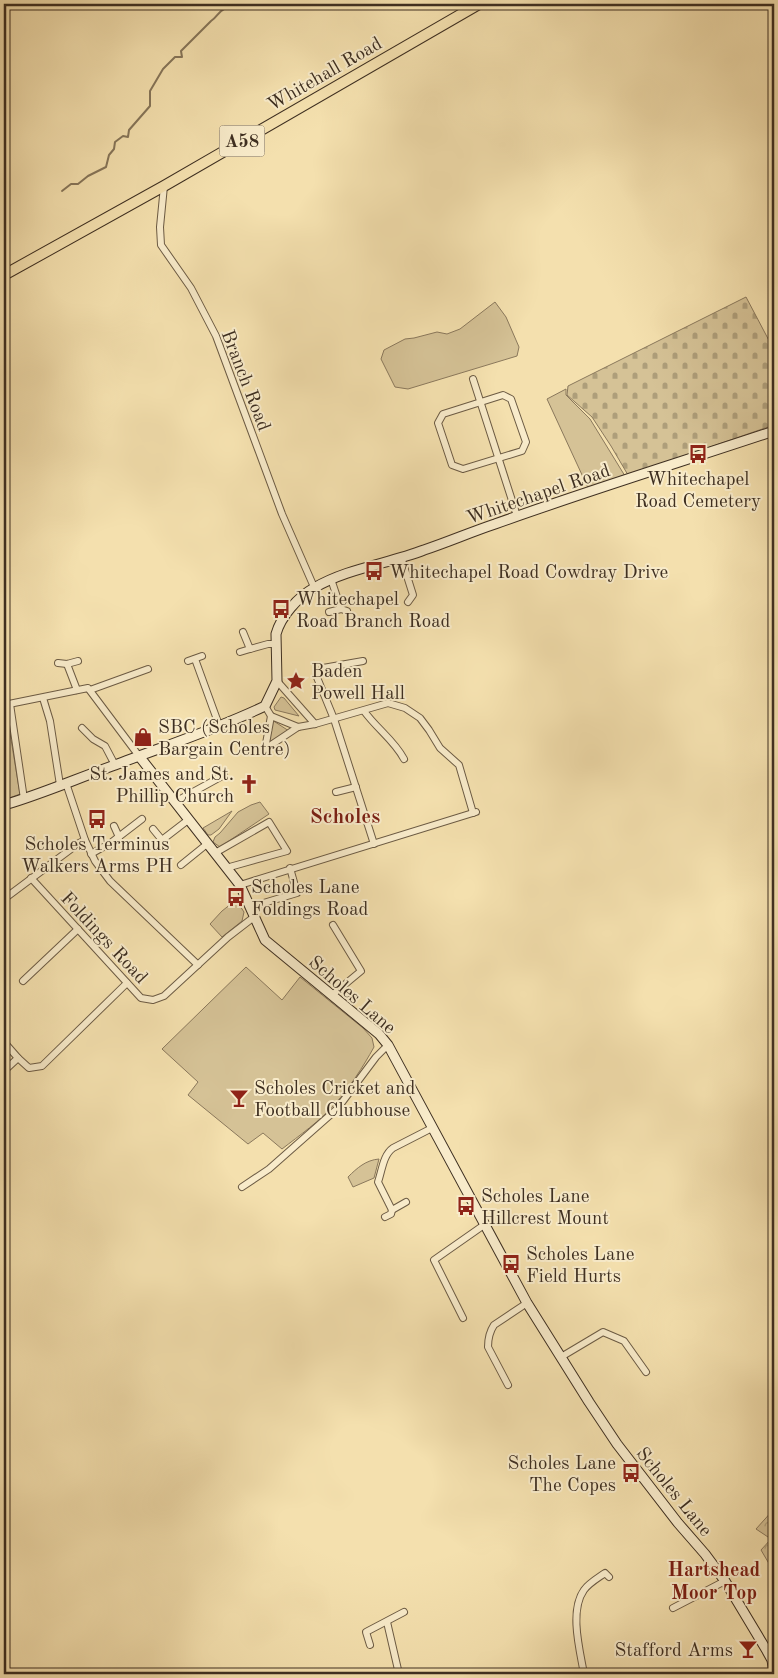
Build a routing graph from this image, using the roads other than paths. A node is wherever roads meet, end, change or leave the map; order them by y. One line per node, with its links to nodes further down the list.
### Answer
1 (479, 4): 2 (highway, Whitehall Road / A58)
2 (164, 186): 3 (highway, Whitehall Road / A58); 11 (street, Branch Road)
3 (4, 275)
4 (473, 379): 5 (street)
5 (480, 402): 7 (street); 7 (street); 7 (street)
6 (774, 431): 8 (main road, Whitechapel Road)
7 (498, 458): 8 (street)
8 (517, 516): 9 (main road, Whitechapel Road)
9 (401, 557): 10 (main road, Whitechapel Road); 12 (street)
10 (331, 579): 11 (main road, Whitechapel Road); 13 (street)
11 (314, 588): 15 (main road, Whitechapel Road)
12 (408, 602)
13 (329, 612)
14 (243, 632): 16 (street)
15 (277, 644): 16 (street); 24 (main road, Whitechapel Road)
16 (250, 649): 17 (street)
17 (240, 652)
18 (195, 658): 34 (street)
19 (78, 661): 22 (street)
20 (363, 661): 32 (street)
21 (58, 663): 22 (street)
22 (67, 664): 25 (street)
23 (148, 669): 26 (street)
24 (277, 681): 29 (main road); 33 (street)
25 (77, 690): 26 (street); 27 (street)
26 (90, 690): 37 (street)
27 (43, 698): 28 (street); 41 (street)
28 (6, 704): 44 (street)
29 (265, 706): 31 (street); 34 (main road)
30 (364, 711): 32 (street); 38 (street); 54 (street)
31 (271, 716): 35 (street); 35 (street)
32 (334, 719): 33 (street); 42 (street)
33 (315, 724): 35 (street)
34 (219, 725): 37 (main road)
35 (298, 727)
36 (82, 728): 39 (street)
37 (139, 756): 39 (main road); 45 (main road, Scholes Lane)
38 (404, 760)
39 (115, 765): 41 (main road)
40 (224, 775): 45 (street)
41 (63, 784): 44 (main road); 52 (street)
42 (356, 787): 43 (street); 54 (street)
43 (336, 792)
44 (24, 799): 46 (main road)
45 (175, 802): 48 (main road, Scholes Lane)
46 (4, 805)
47 (142, 819): 51 (street)
48 (188, 820): 50 (street); 53 (main road, Scholes Lane)
49 (114, 826): 51 (street)
50 (153, 829)
51 (119, 837): 56 (street)
52 (85, 840): 56 (street); 60 (street)
53 (208, 844): 55 (main road, Scholes Lane); 57 (street)
54 (374, 844): 59 (street)
55 (215, 853): 58 (main road, Scholes Lane); 58 (street)
56 (91, 854): 67 (street)
57 (182, 865)
58 (226, 868): 61 (main road, Scholes Lane)
59 (290, 868): 61 (street); 63 (street)
60 (31, 878): 62 (street); 66 (street, Foldings Road)
61 (240, 884): 63 (main road, Scholes Lane)
62 (4, 899)
63 (250, 907): 64 (main road, Scholes Lane)
64 (254, 917): 67 (street, Foldings Road); 70 (main road, Scholes Lane)
65 (333, 925): 70 (street)
66 (78, 929): 68 (street); 69 (street, Foldings Road)
67 (198, 965): 69 (street, Foldings Road)
68 (23, 980)
69 (127, 983): 73 (street)
70 (332, 995): 72 (main road, Scholes Lane)
71 (4, 1042): 73 (street)
72 (388, 1045): 75 (main road, Scholes Lane); 76 (street)
73 (18, 1058): 74 (street)
74 (4, 1071)
75 (432, 1128): 78 (street); 80 (main road, Scholes Lane)
76 (242, 1187)
77 (406, 1202): 78 (street)
78 (392, 1210): 79 (street)
79 (385, 1217)
80 (484, 1225): 81 (main road, Scholes Lane); 82 (street)
81 (527, 1303): 83 (main road, Scholes Lane); 85 (street)
82 (463, 1318)
83 (561, 1356): 84 (street); 87 (main road, Scholes Lane)
84 (646, 1372)
85 (508, 1385)
86 (609, 1577): 93 (street)
87 (725, 1581): 88 (street); 94 (main road, Scholes Lane)
88 (673, 1608)
89 (404, 1612): 90 (street)
90 (386, 1622): 91 (street); 92 (street)
91 (370, 1645)
92 (399, 1674)
93 (584, 1674)
94 (774, 1674)

